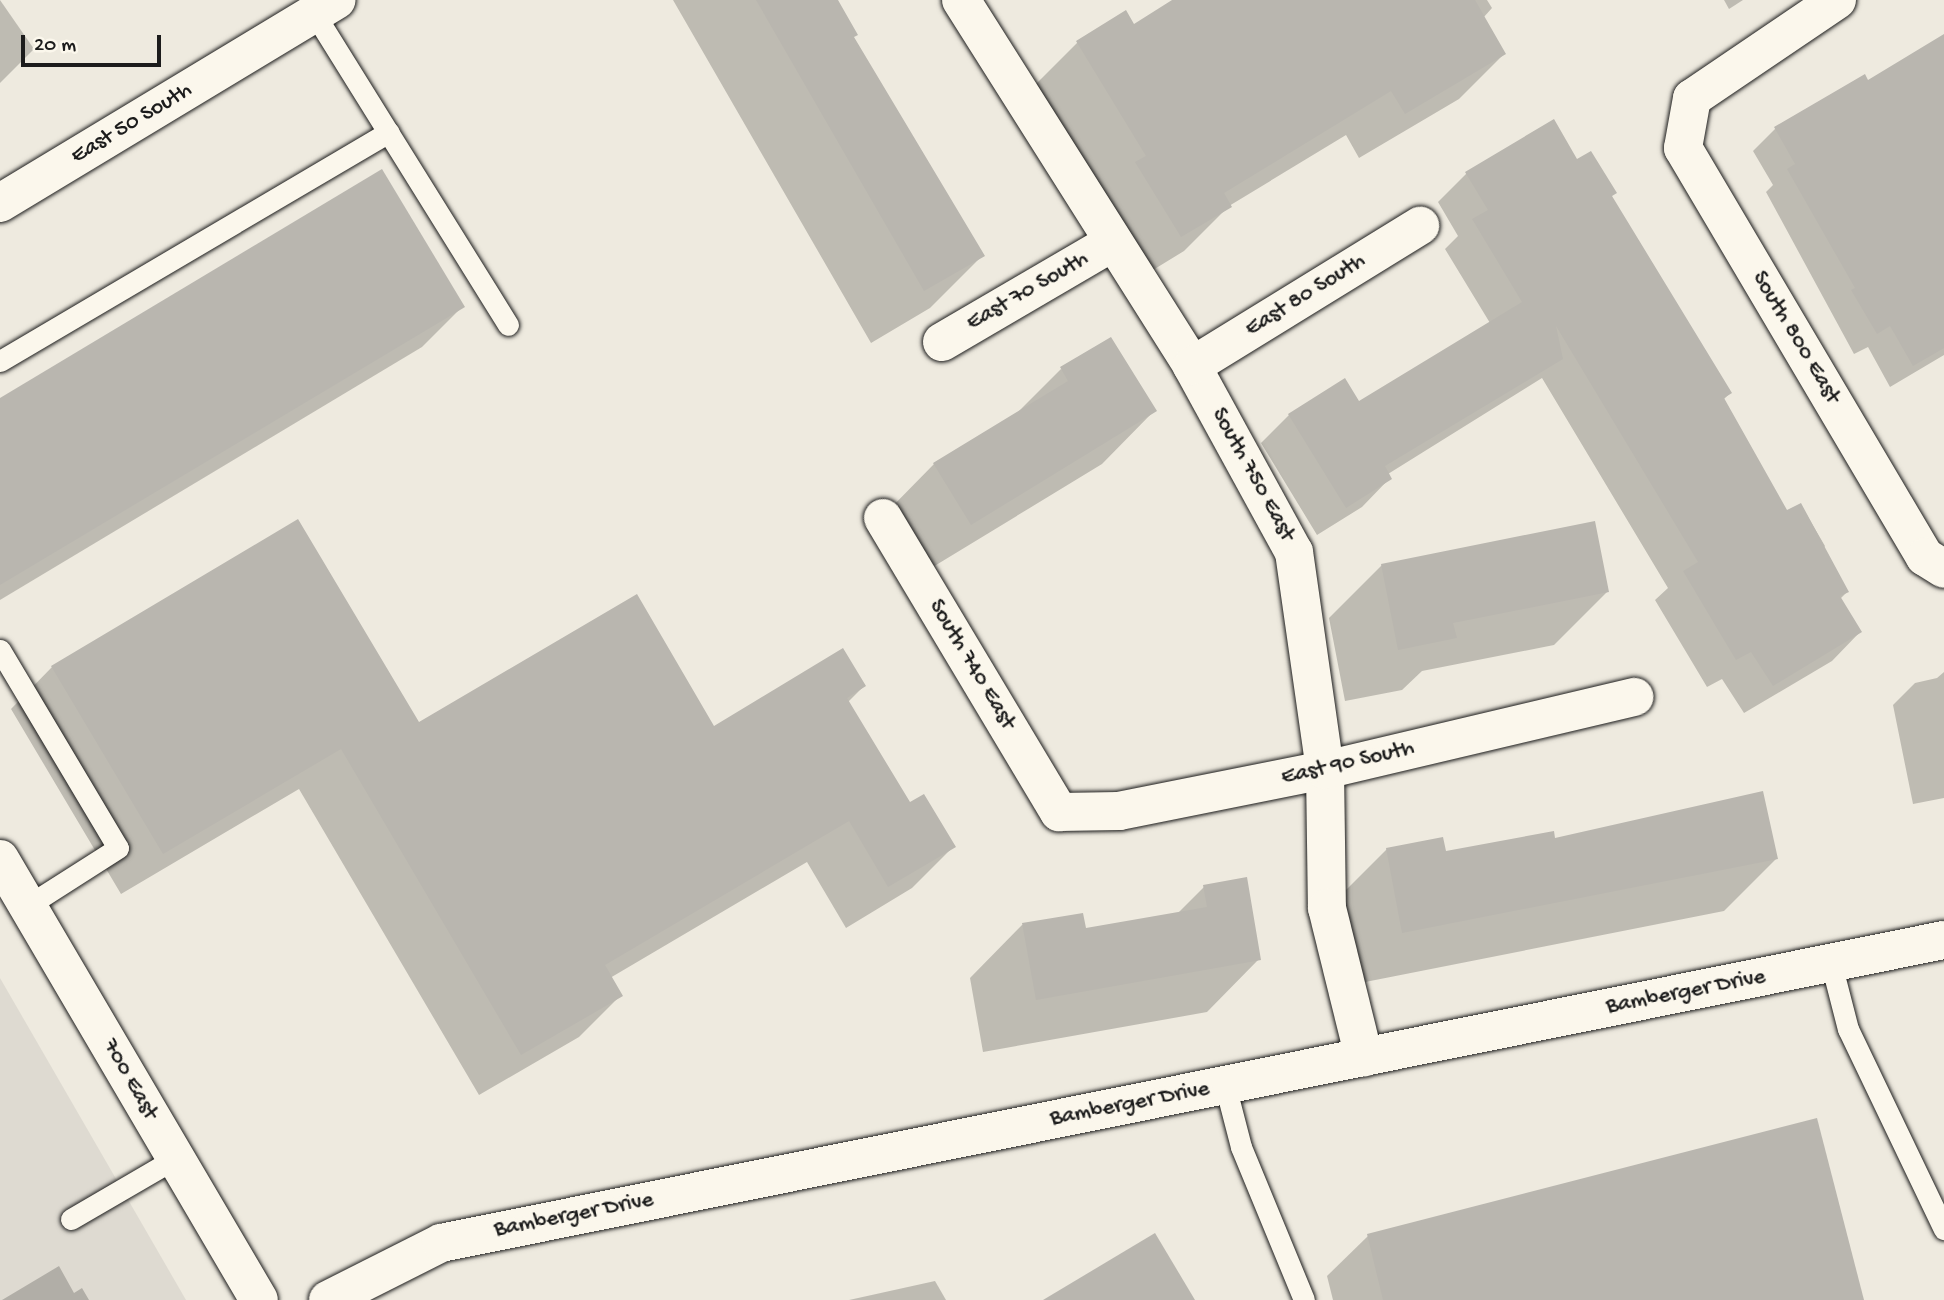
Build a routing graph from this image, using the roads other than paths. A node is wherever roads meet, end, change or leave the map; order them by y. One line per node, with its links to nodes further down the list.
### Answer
1 (961, 0): 7 (street, South 750 East)
2 (1837, 0): 13 (street, South 800 East)
3 (326, 7): 4 (lane); 5 (street, East 50 South)
4 (388, 132): 8 (lane); 10 (lane)
5 (0, 204)
6 (1420, 226): 11 (street, East 80 South)
7 (1113, 242): 9 (street, East 70 South); 11 (street, South 750 East)
8 (508, 325)
9 (942, 342)
10 (0, 360)
11 (1192, 366): 16 (street, South 750 East)
12 (883, 518): 17 (street, South 740 East)
13 (1942, 568)
14 (0, 650): 19 (lane)
15 (1634, 697): 16 (street, East 90 South)
16 (1325, 770): 17 (street, East 90 South); 22 (street, South 750 East)
17 (1059, 811)
18 (0, 859): 19 (street, 700 East)
19 (27, 906): 24 (street, 700 East)
20 (1944, 940): 21 (street, Bamberger Drive)
21 (1831, 963): 22 (street, Bamberger Drive); 26 (lane)
22 (1364, 1058): 23 (street, Bamberger Drive)
23 (1225, 1086): 28 (street, Bamberger Drive); 29 (lane)
24 (174, 1158): 25 (lane); 27 (street, 700 East)
25 (71, 1219)
26 (1944, 1229)
27 (259, 1300)
28 (328, 1300)
29 (1304, 1300)

